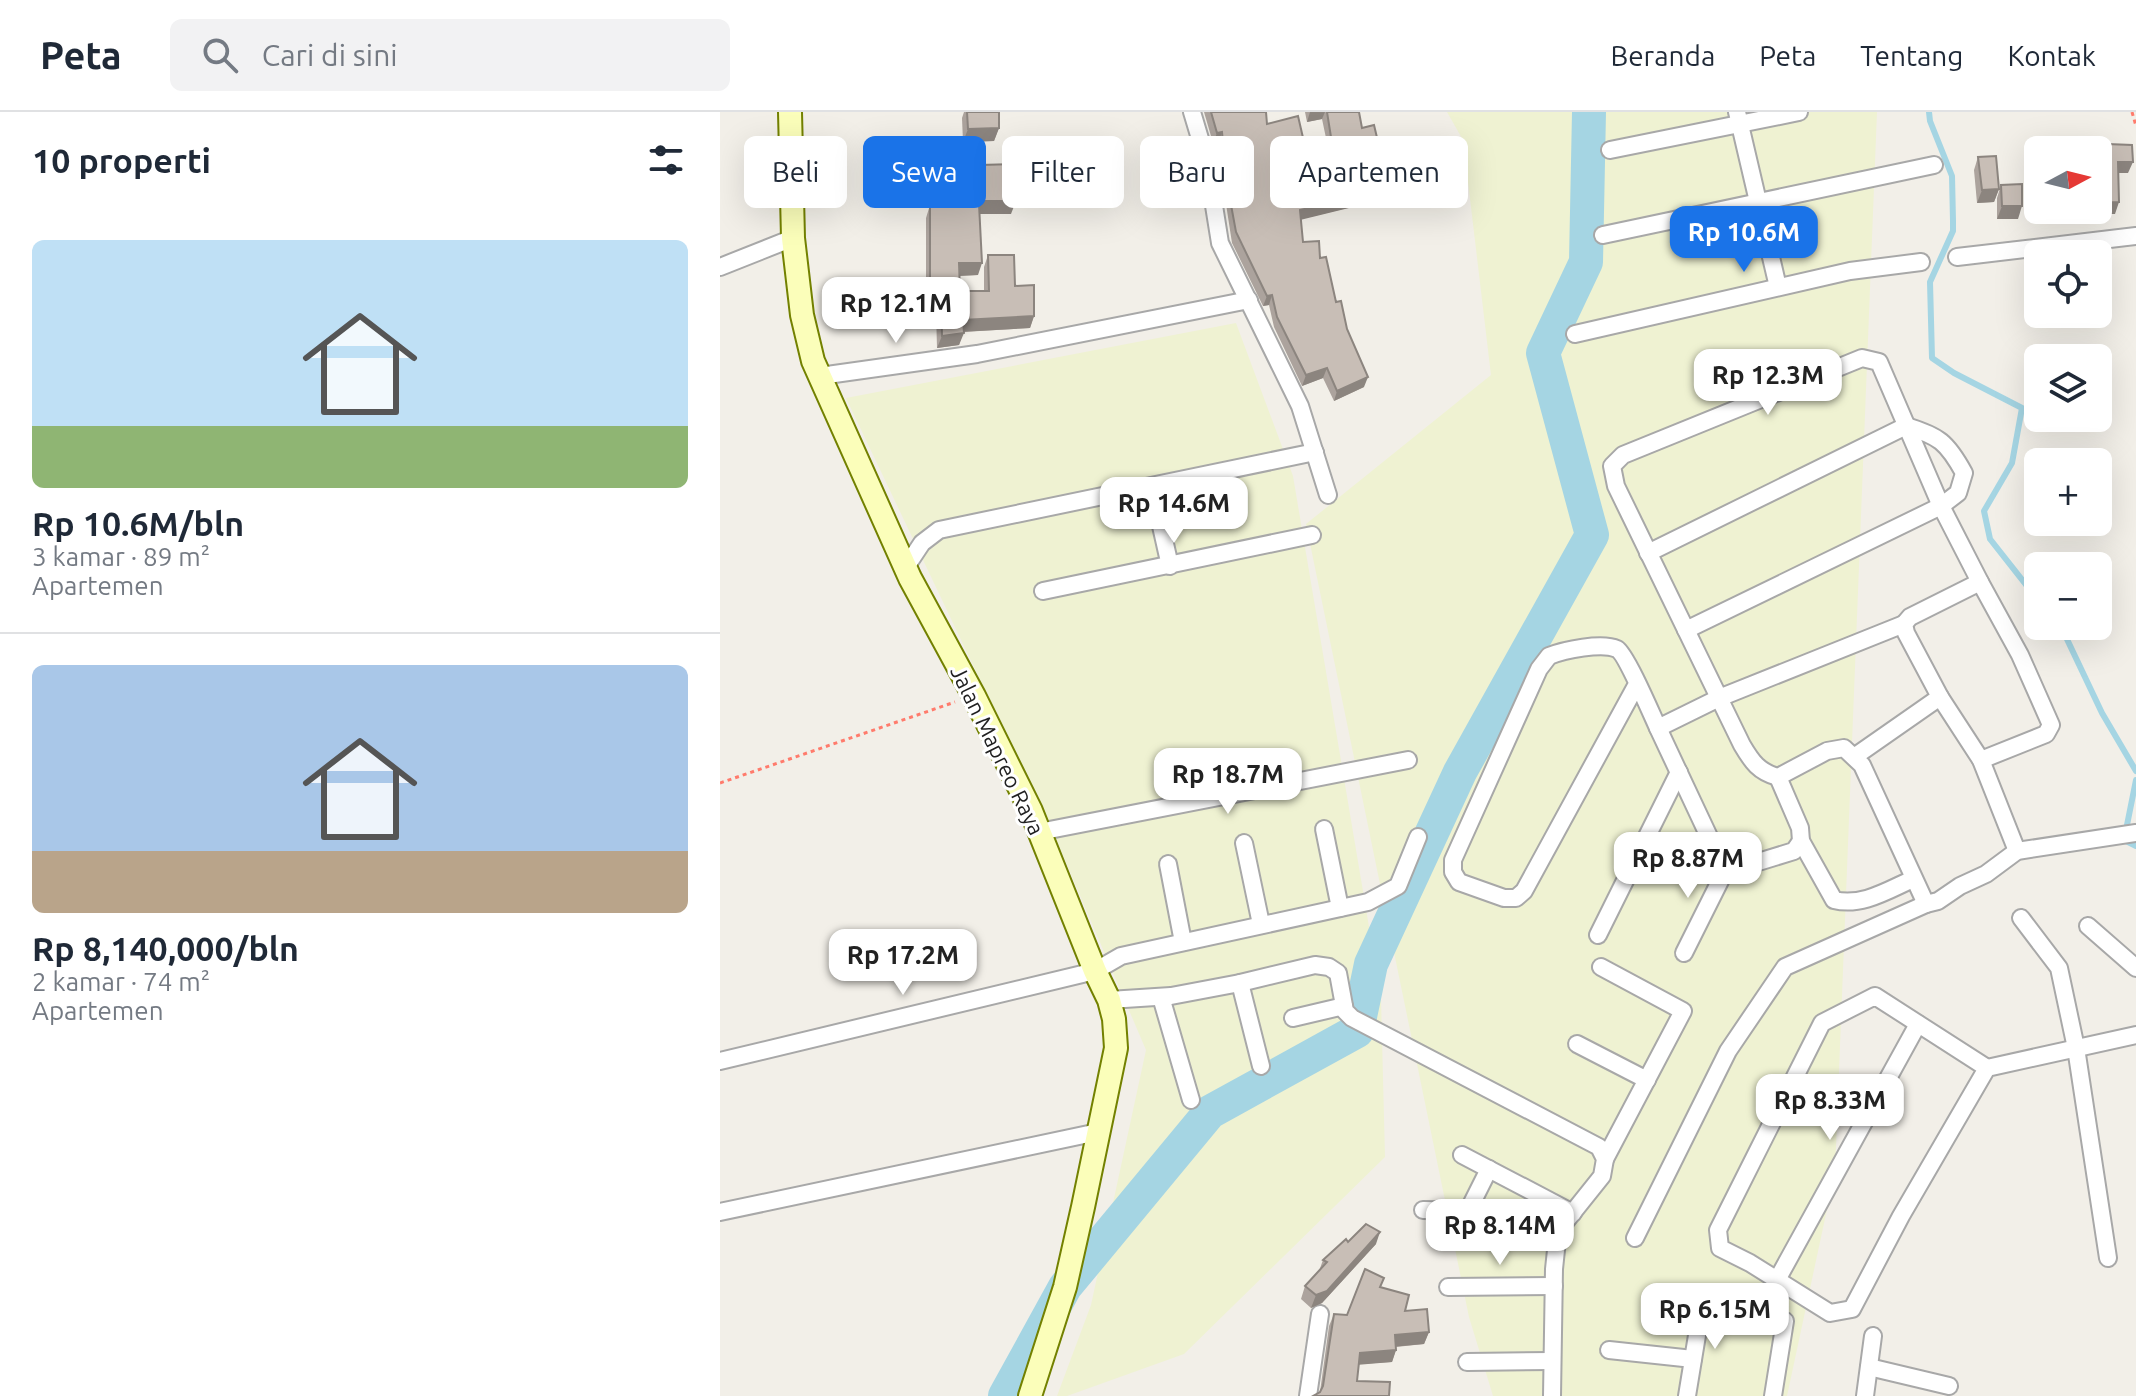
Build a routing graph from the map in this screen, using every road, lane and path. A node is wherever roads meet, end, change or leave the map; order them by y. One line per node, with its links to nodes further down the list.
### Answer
1 (790, 112): 12 (street, Jalan Mapreo Raya)
2 (1192, 112): 17 (street)
3 (1799, 112): 5 (street)
4 (2132, 112): 6 (path)
5 (1739, 118): 7 (street); 9 (street)
6 (2136, 126)
7 (1610, 150)
8 (1934, 165): 9 (street)
9 (1758, 202): 10 (street); 16 (street)
10 (1603, 235)
11 (2136, 236): 13 (street)
12 (793, 238): 15 (street); 19 (street, Jalan Mapreo Raya)
13 (1957, 257)
14 (1921, 262): 16 (street)
15 (720, 267)
16 (1778, 287): 18 (street)
17 (1249, 300): 19 (street); 21 (street)
18 (1575, 334)
19 (820, 376): 28 (street, Jalan Mapreo Raya)
20 (1906, 426): 24 (street); 24 (street); 26 (street); 26 (street)
21 (1315, 452): 22 (street); 23 (street)
22 (1152, 486): 27 (street); 28 (street)
23 (1328, 495)
24 (1941, 506): 29 (street); 32 (street)
25 (1312, 535): 27 (street)
26 (1648, 553): 32 (street)
27 (1170, 566): 30 (street)
28 (906, 567): 34 (street, Jalan Mapreo Raya)
29 (1980, 582): 31 (street); 40 (street)
30 (1043, 591)
31 (1904, 624): 35 (street); 36 (street)
32 (1686, 630): 36 (street)
33 (1637, 684): 33 (street); 37 (street)
34 (974, 696): 43 (path); 45 (street, Jalan Mapreo Raya)
35 (1940, 697): 38 (street); 40 (street)
36 (1719, 698): 37 (street); 42 (street)
37 (1658, 728): 41 (street)
38 (1854, 757): 42 (street); 53 (street)
39 (1408, 760): 45 (street)
40 (1981, 760): 50 (street)
41 (1679, 772): 52 (street); 59 (street)
42 (1778, 777): 48 (street)
43 (720, 783)
44 (1324, 829): 55 (street)
45 (1039, 832): 64 (street, Jalan Mapreo Raya)
46 (2136, 833): 50 (street)
47 (1418, 837): 55 (street)
48 (1801, 841): 52 (street); 53 (street)
49 (1244, 843): 57 (street)
50 (2017, 851): 54 (street)
51 (1168, 864): 60 (street)
52 (1728, 865): 61 (street)
53 (1913, 879): 54 (street)
54 (1926, 904): 87 (street)
55 (1340, 908): 57 (street)
56 (2021, 918): 73 (street)
57 (1261, 924): 60 (street)
58 (2088, 926): 63 (street)
59 (1598, 935)
60 (1183, 942): 64 (street)
61 (1684, 953)
62 (1601, 967): 77 (street)
63 (2136, 968)
64 (1095, 971): 67 (street, Jalan Mapreo Raya); 74 (street)
65 (1240, 983): 66 (street); 68 (street); 75 (street)
66 (1161, 997): 67 (street); 78 (street)
67 (1109, 1000): 79 (street, Jalan Mapreo Raya)
68 (1344, 1006): 69 (street); 81 (street)
69 (1293, 1018)
70 (1918, 1024): 76 (street); 89 (street); 89 (street)
71 (2136, 1035): 73 (street)
72 (1577, 1044): 77 (street)
73 (2076, 1048): 76 (street); 88 (street)
74 (720, 1061)
75 (1261, 1066)
76 (1987, 1068): 89 (street)
77 (1647, 1080): 81 (street)
78 (1191, 1100)
79 (1098, 1132): 85 (street); 102 (street, Jalan Mapreo Raya)
80 (1462, 1155): 82 (street)
81 (1605, 1159): 86 (street)
82 (1489, 1169): 84 (street); 86 (street)
83 (1423, 1210): 84 (street)
84 (1468, 1211): 86 (street)
85 (720, 1212)
86 (1573, 1213): 90 (street)
87 (1635, 1238)
88 (2108, 1258)
89 (1777, 1280)
90 (1554, 1286): 91 (street); 98 (street)
91 (1448, 1287)
92 (1703, 1299): 97 (street)
93 (1320, 1314): 103 (street)
94 (1785, 1321): 106 (street)
95 (1873, 1336): 100 (street)
96 (1609, 1350): 97 (street)
97 (1693, 1359): 105 (street)
98 (1552, 1361): 99 (street); 104 (street)
99 (1467, 1362)
100 (1869, 1367): 101 (street); 107 (street)
101 (1949, 1386)
102 (1030, 1396)
103 (1308, 1396)
104 (1552, 1396)
105 (1687, 1396)
106 (1773, 1396)
107 (1865, 1396)

